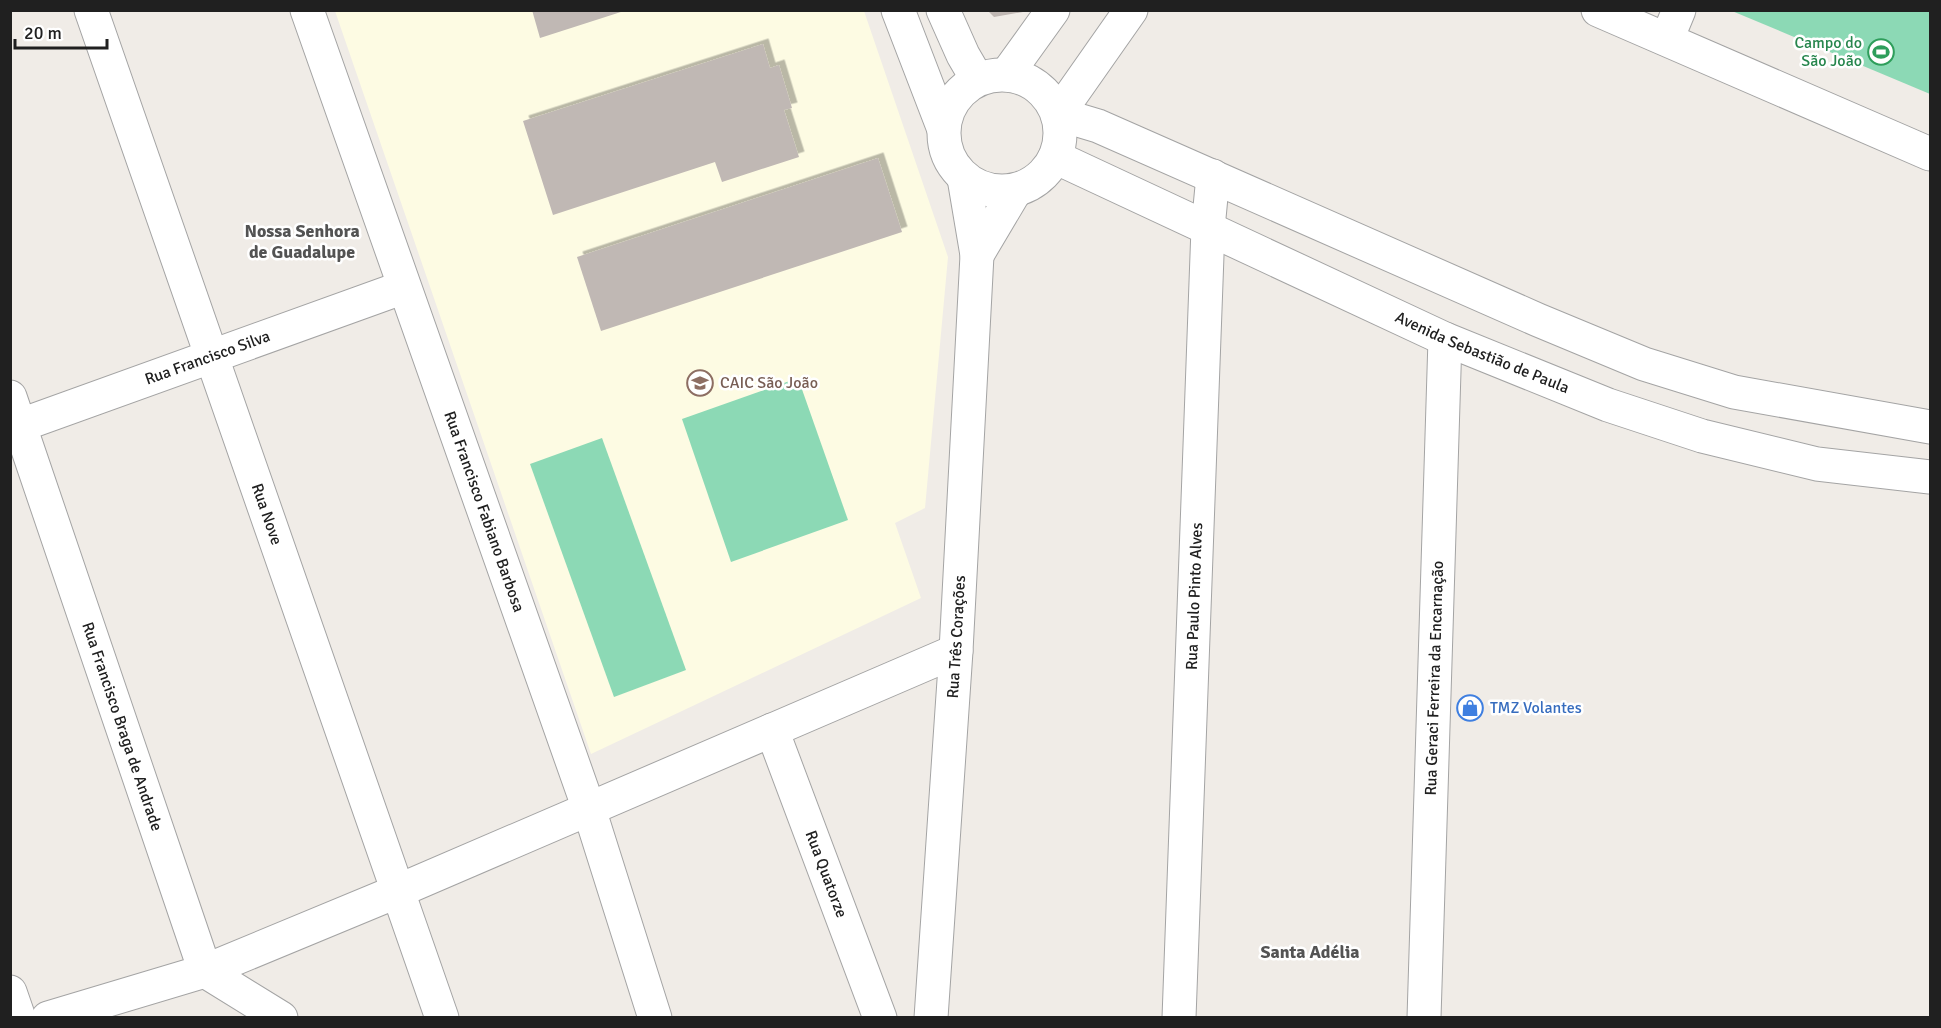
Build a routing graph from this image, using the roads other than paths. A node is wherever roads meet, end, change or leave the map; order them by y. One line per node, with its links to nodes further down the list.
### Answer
1 (91, 10): 21 (street, Rua Nove)
2 (307, 10): 19 (street, Rua Francisco Fabiano Barbosa)
3 (898, 10): 11 (street)
4 (944, 10): 9 (street)
5 (1053, 10): 9 (street)
6 (1131, 10): 10 (street)
7 (1598, 10): 8 (street)
8 (1673, 25): 12 (street)
9 (992, 76): 10 (street); 11 (street)
10 (1058, 114): 13 (street); 14 (street)
11 (943, 127): 15 (street)
12 (1930, 154)
13 (1055, 157): 16 (street); 17 (street, Avenida Sebastião de Paula)
14 (1213, 176): 17 (street, Rua Paulo Pinto Alves); 23 (street)
15 (964, 178): 16 (street); 18 (street, Rua Três Corações)
16 (1015, 191): 18 (street, Rua Três Corações)
17 (1208, 228): 20 (street, Avenida Sebastião de Paula); 38 (street, Rua Paulo Pinto Alves)
18 (977, 255): 25 (street, Rua Três Corações)
19 (404, 287): 21 (street, Rua Francisco Silva); 27 (street, Rua Francisco Fabiano Barbosa)
20 (1445, 339): 24 (street, Avenida Sebastião de Paula); 39 (street, Rua Geraci Ferreira da Encarnação)
21 (212, 356): 22 (street, Rua Francisco Silva); 28 (street, Rua Nove)
22 (14, 417): 29 (street, Rua Francisco Braga de Andrade)
23 (1930, 427)
24 (1930, 477)
25 (956, 651): 26 (street); 37 (street, Rua Três Corações)
26 (772, 730): 27 (street); 36 (street, Rua Quatorze)
27 (589, 809): 28 (street); 35 (street, Rua Francisco Fabiano Barbosa)
28 (398, 891): 29 (street); 34 (street, Rua Nove)
29 (205, 971): 32 (street); 33 (street)
30 (10, 992): 31 (street)
31 (19, 1017)
32 (48, 1017)
33 (281, 1017)
34 (442, 1017)
35 (655, 1017)
36 (880, 1017)
37 (931, 1017)
38 (1179, 1017)
39 (1424, 1017)

